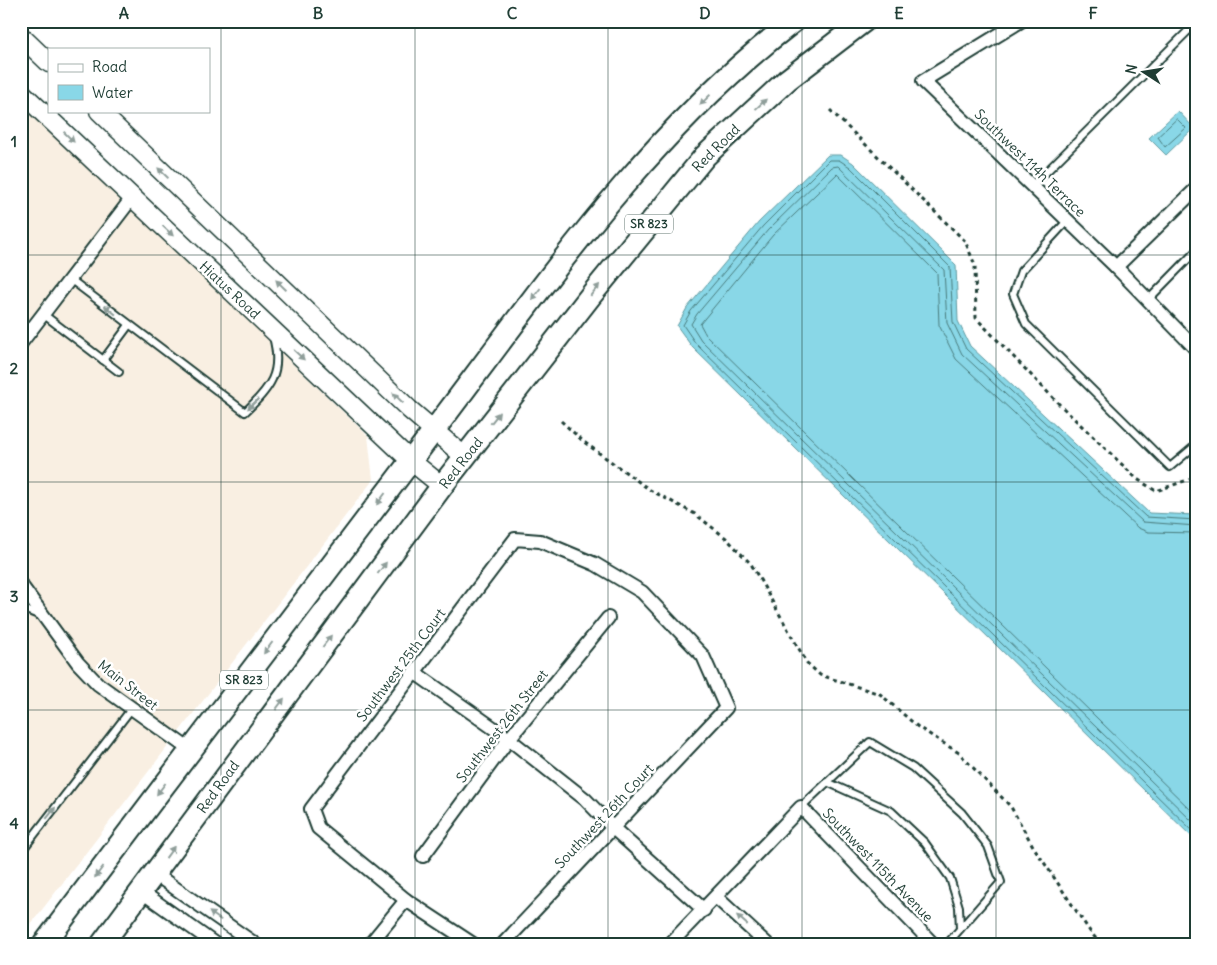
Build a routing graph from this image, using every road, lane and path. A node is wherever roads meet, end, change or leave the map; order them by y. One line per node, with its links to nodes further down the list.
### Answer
1 (794, 21): 26 (highway, SR 823, one-way to 26)
2 (864, 21): 28 (highway, Red Road / SR 823, one-way to 2)
3 (1020, 21): 10 (street, Southwest 114h Terrace)
4 (1196, 23): 10 (lane)
5 (21, 36): 6 (main road)
6 (48, 62)
7 (21, 92): 12 (main road, Hiatus Road, one-way to 12)
8 (830, 110): 30 (path)
9 (100, 112): 26 (main road, one-way to 9)
10 (1032, 186): 13 (street, Southwest 114h Terrace)
11 (1196, 189): 15 (street)
12 (132, 198): 16 (street); 20 (main road, Hiatus Road, one-way to 20)
13 (1068, 220): 15 (street, Southwest 114h Terrace); 27 (lane)
14 (1196, 251): 17 (lane)
15 (1116, 267): 17 (street, Southwest 114h Terrace)
16 (70, 279): 18 (street); 19 (lane, one-way to 16)
17 (1148, 300): 22 (street, Southwest 114h Terrace)
18 (43, 314): 21 (street); 23 (lane)
19 (129, 325): 20 (lane, one-way to 19); 23 (lane)
20 (271, 329): 29 (main road, Hiatus Road, one-way to 29)
21 (21, 343)
22 (1196, 349)
23 (103, 360): 24 (lane)
24 (119, 372)
25 (561, 421): 63 (path)
26 (434, 431): 28 (main road); 29 (highway, SR 823)
27 (1196, 445)
28 (465, 457): 31 (highway, Red Road / SR 823)
29 (411, 461): 31 (main road, Hiatus Road); 40 (highway, SR 823, one-way to 40)
30 (1196, 477)
31 (442, 486): 46 (highway, Red Road / SR 823, one-way to 31)
32 (21, 585): 34 (street, Main Street)
33 (21, 608): 34 (lane)
34 (45, 618): 37 (street, Main Street)
35 (608, 618): 39 (street, Southwest 26th Street)
36 (414, 672): 38 (street, Southwest 25th Court); 39 (street); 49 (street, Southwest 25th Court)
37 (132, 708): 40 (street, Main Street); 44 (lane, one-way to 37)
38 (726, 708): 43 (street, Southwest 26th Court)
39 (509, 739): 43 (street); 45 (street, Southwest 26th Street)
40 (190, 750): 52 (highway, SR 823, one-way to 52)
41 (827, 782): 42 (lane); 51 (lane); 51 (lane)
42 (801, 807): 48 (street); 61 (street, Southwest 115th Avenue)
43 (613, 828): 50 (street); 58 (street, Southwest 26th Court)
44 (21, 852)
45 (423, 856)
46 (154, 874): 47 (highway, Red Road / SR 823); 55 (street, one-way to 46)
47 (142, 892): 53 (highway, Red Road / SR 823); 54 (street)
48 (716, 897): 50 (street); 60 (street, one-way to 48)
49 (406, 900): 56 (street); 57 (street)
50 (704, 910): 59 (street)
51 (960, 929): 62 (lane)
52 (44, 944)
53 (102, 944)
54 (216, 944)
55 (255, 944)
56 (370, 944)
57 (473, 944)
58 (503, 944)
59 (670, 944)
60 (767, 944)
61 (932, 944)
62 (947, 944)
63 (1101, 944)

